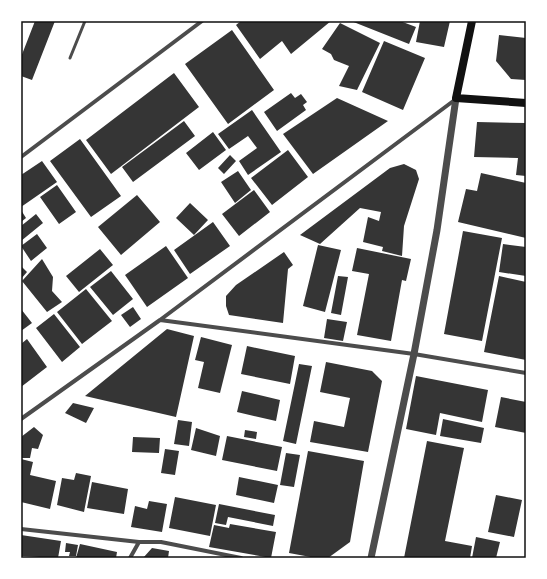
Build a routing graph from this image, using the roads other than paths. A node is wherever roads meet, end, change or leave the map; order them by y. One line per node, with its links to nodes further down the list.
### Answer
1 (85, 21): 4 (lane)
2 (202, 21): 7 (street)
3 (472, 21): 5 (main road)
4 (70, 58)
5 (456, 98): 6 (main road); 8 (street); 9 (street)
6 (526, 103)
7 (21, 157)
8 (160, 320): 9 (street); 11 (street)
9 (414, 354): 10 (street); 16 (street)
10 (526, 373)
11 (21, 419)
12 (21, 529): 13 (street)
13 (139, 542): 14 (street); 15 (street)
14 (130, 558)
15 (241, 558)
16 (371, 558)

